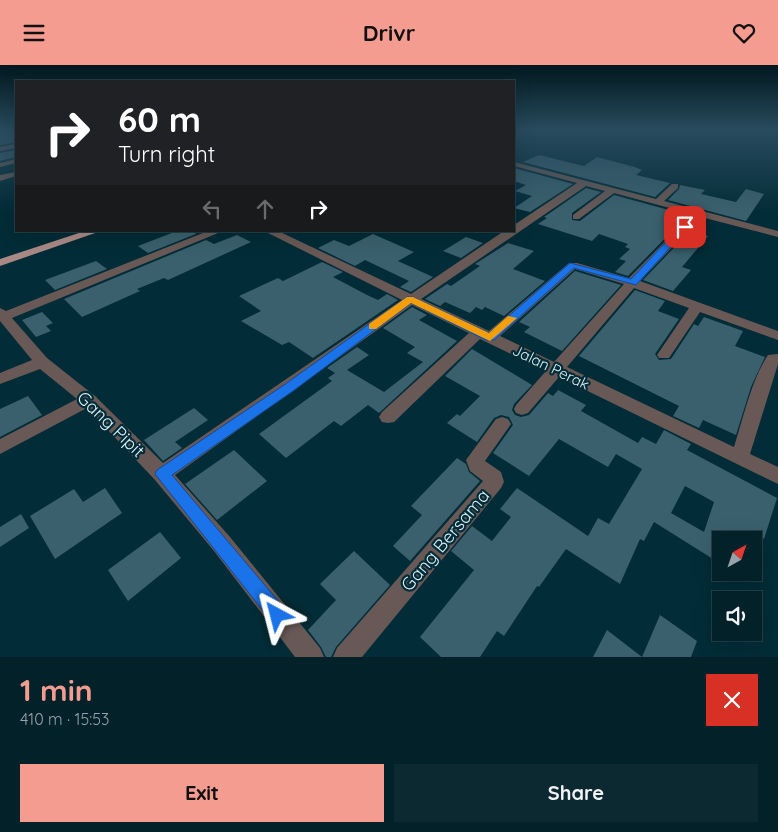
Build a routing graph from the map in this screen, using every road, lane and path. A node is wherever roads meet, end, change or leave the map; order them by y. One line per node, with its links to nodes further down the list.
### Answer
1 (15, 161): 3 (street)
2 (515, 164): 6 (street)
3 (0, 165)
4 (15, 174): 5 (street)
5 (0, 178)
6 (584, 183): 8 (street); 12 (street)
7 (675, 186): 9 (street)
8 (612, 190): 9 (street); 11 (street)
9 (658, 202): 10 (street)
10 (699, 213): 18 (street); 23 (street)
11 (576, 217)
12 (515, 228)
13 (71, 232): 19 (main road)
14 (93, 232): 20 (main road)
15 (215, 232): 26 (street)
16 (271, 232): 21 (street, Jalan Perak)
17 (510, 232): 24 (street)
18 (778, 234)
19 (0, 255)
20 (0, 263)
21 (351, 270): 22 (street); 24 (street, Jalan Perak)
22 (335, 275)
23 (633, 283): 25 (street); 27 (street); 32 (street)
24 (410, 299): 27 (street, Jalan Perak); 40 (street)
25 (697, 306): 28 (street); 29 (street)
26 (2, 315): 31 (street, Gang Pipit)
27 (484, 335): 32 (street, Jalan Perak); 36 (street)
28 (778, 335)
29 (664, 355)
30 (773, 358): 39 (street)
31 (42, 362): 33 (street); 34 (street, Gang Pipit)
32 (557, 369): 35 (street); 39 (street, Jalan Perak)
33 (0, 379)
34 (89, 400): 38 (street); 40 (street, Gang Pipit)
35 (522, 409)
36 (388, 417)
37 (502, 424): 43 (street, Gang Bersama)
38 (0, 447)
39 (740, 458): 41 (street, Jalan Perak)
40 (162, 474): 42 (street, Gang Pipit)
41 (778, 476)
42 (311, 657)
43 (346, 657)

